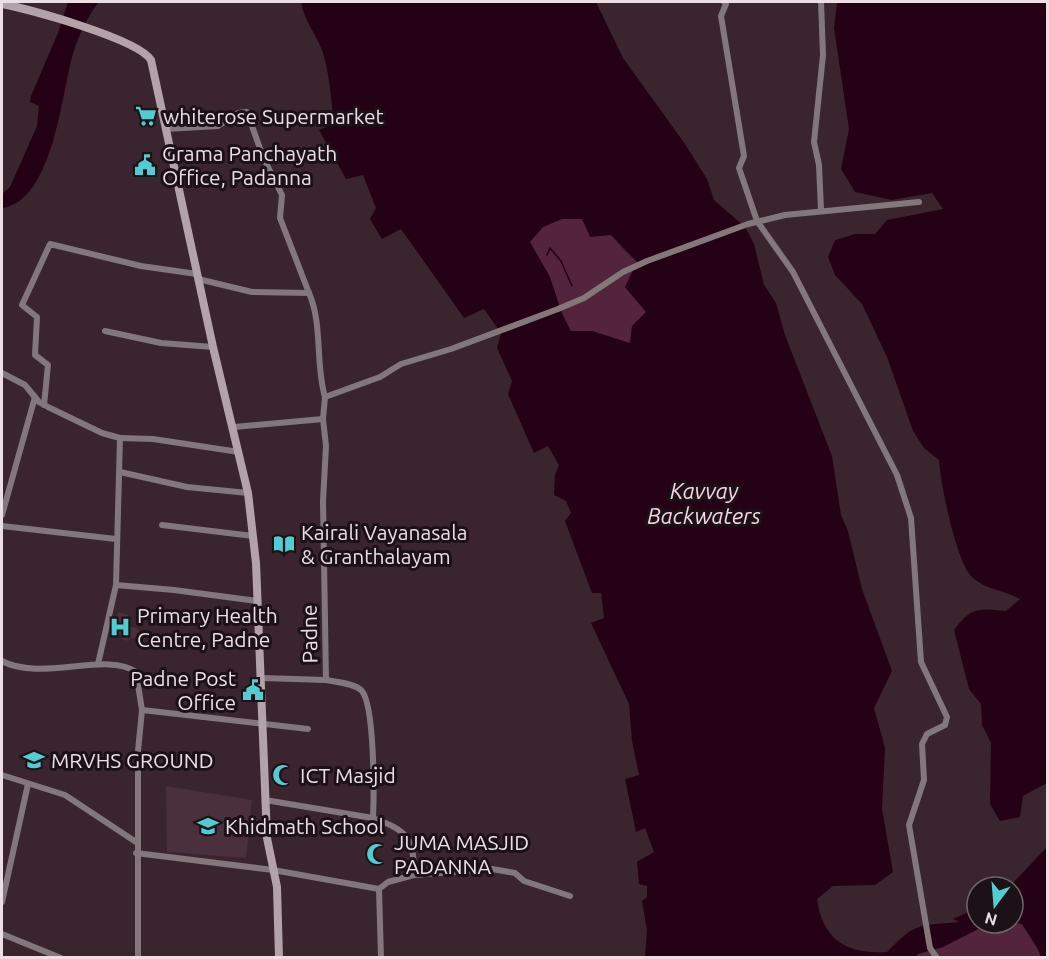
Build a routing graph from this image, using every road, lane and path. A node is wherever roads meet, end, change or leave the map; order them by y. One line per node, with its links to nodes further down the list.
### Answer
1 (724, 2): 8 (street)
2 (821, 2): 7 (street)
3 (2, 4): 4 (main road)
4 (21, 4): 5 (main road)
5 (165, 129): 9 (main road); 10 (street, Padne)
6 (919, 202): 7 (street)
7 (821, 210): 8 (street)
8 (757, 221): 15 (street); 54 (street)
9 (197, 277): 10 (street); 12 (main road); 16 (street)
10 (309, 293): 15 (street, Padne)
11 (105, 331): 12 (street)
12 (213, 347): 18 (main road)
13 (2, 373): 14 (street)
14 (35, 396): 16 (street); 23 (street)
15 (325, 397): 17 (street, Padne)
16 (44, 405): 19 (street)
17 (323, 419): 18 (street); 33 (street, Padne)
18 (234, 427): 20 (main road)
19 (120, 438): 20 (street); 21 (street)
20 (238, 452): 22 (main road)
21 (120, 472): 22 (street); 27 (street)
22 (248, 493): 26 (main road)
23 (2, 515)
24 (162, 525): 26 (street)
25 (2, 526): 27 (street)
26 (253, 537): 29 (main road)
27 (116, 539): 28 (street)
28 (116, 585): 29 (street); 31 (street)
29 (257, 601): 32 (main road)
30 (2, 661): 31 (street)
31 (98, 664): 34 (street)
32 (262, 678): 33 (street); 35 (main road)
33 (326, 680): 40 (street, Padne)
34 (142, 710): 35 (street); 41 (street)
35 (264, 724): 36 (street); 39 (main road)
36 (308, 729)
37 (2, 775): 38 (street)
38 (28, 784): 41 (street); 45 (street)
39 (265, 800): 40 (street); 43 (main road)
40 (373, 818): 44 (street)
41 (136, 842): 42 (street)
42 (136, 853): 43 (street); 51 (street)
43 (273, 870): 46 (street); 52 (main road)
44 (414, 875): 46 (street); 47 (street)
45 (3, 886): 48 (street)
46 (379, 889): 53 (street)
47 (570, 896)
48 (2, 902)
49 (2, 934): 50 (street)
50 (61, 957)
51 (138, 957)
52 (279, 957)
53 (381, 957)
54 (937, 957)

